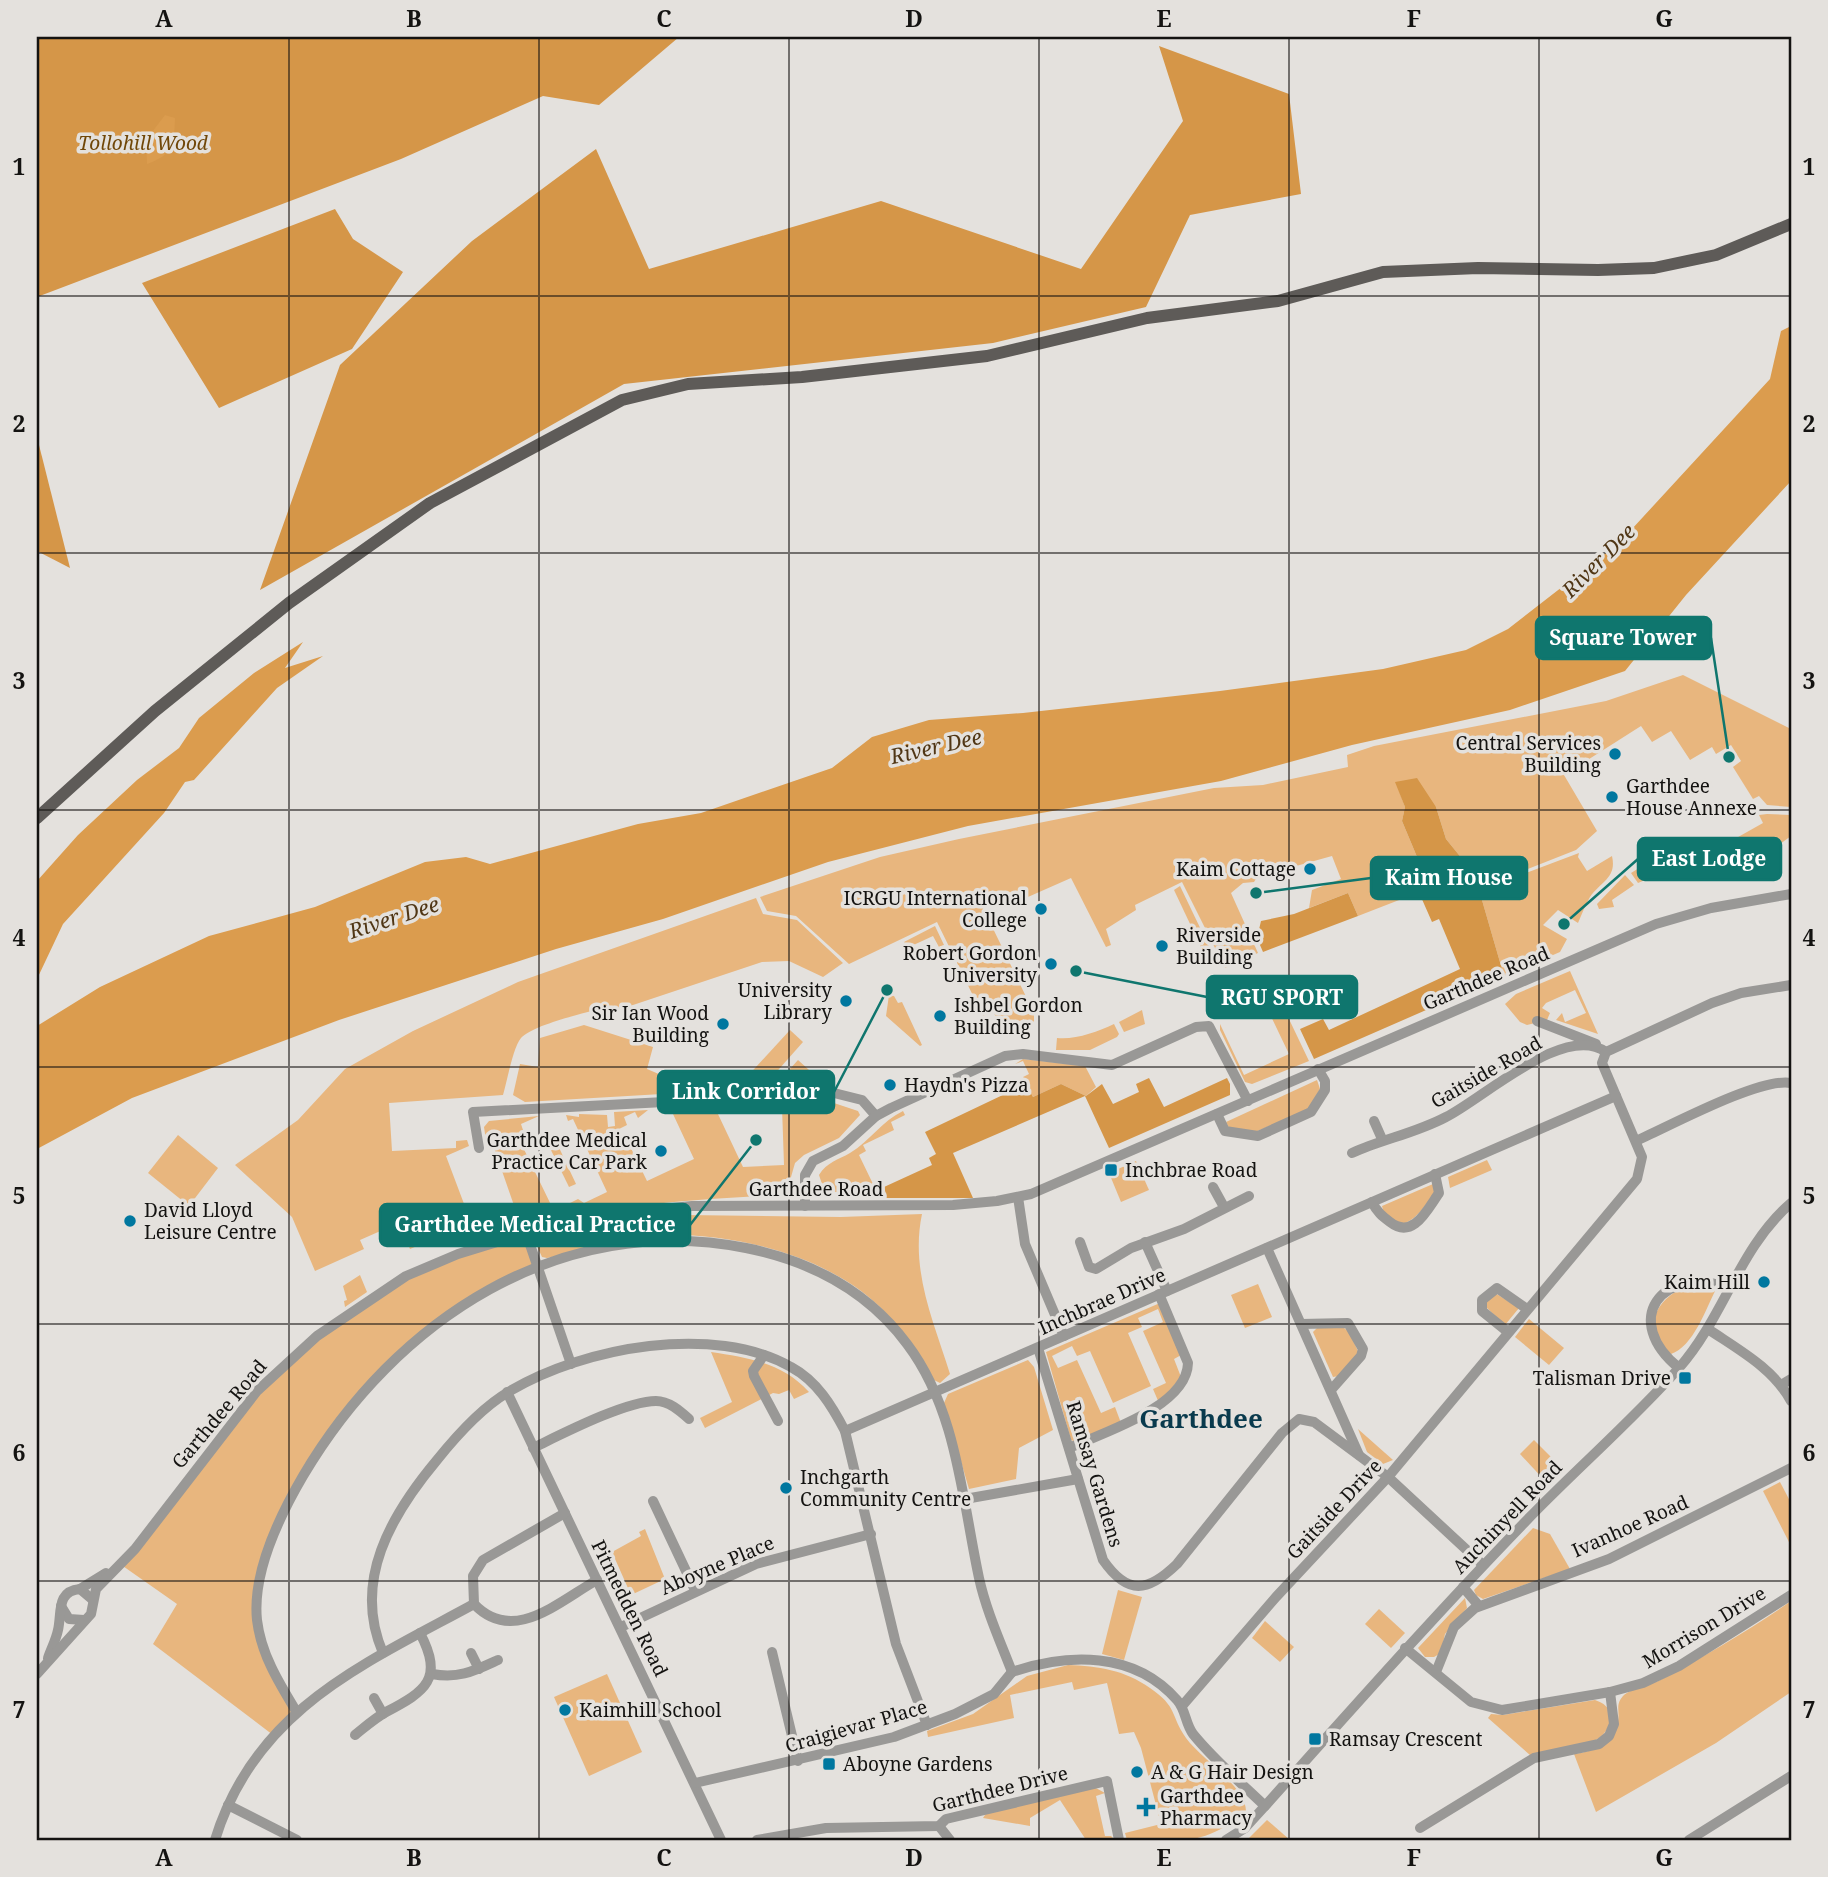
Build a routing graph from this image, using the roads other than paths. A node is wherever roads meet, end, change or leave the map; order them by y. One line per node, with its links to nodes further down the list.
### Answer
1 (1791, 224): 2 (main road)
2 (37, 818)
3 (1791, 894): 8 (street, Garthdee Road)
4 (1791, 985): 7 (street)
5 (1537, 1021): 6 (street)
6 (1596, 1045): 7 (street); 15 (street, Gaitside Road)
7 (1606, 1052): 10 (street, Gaitside Drive)
8 (1318, 1069): 11 (street, Garthdee Road); 12 (street)
9 (1791, 1083): 16 (street)
10 (1616, 1096): 16 (street, Gaitside Drive); 19 (street, Inchbrae Drive)
11 (1248, 1101): 12 (street, Garthdee Road); 13 (street)
12 (1217, 1114): 22 (street, Garthdee Road)
13 (876, 1116): 17 (street); 25 (street)
14 (1374, 1121): 15 (street)
15 (1382, 1139): 18 (street, Gaitside Road)
16 (1636, 1141): 34 (street, Gaitside Drive)
17 (479, 1147)
18 (1352, 1153)
19 (1435, 1174): 23 (street, Inchbrae Drive); 23 (street)
20 (1213, 1187): 26 (street)
21 (1249, 1196): 26 (street)
22 (1018, 1197): 25 (street, Garthdee Road); 38 (street)
23 (1372, 1202): 30 (street, Inchbrae Drive)
24 (1791, 1203): 32 (street, Auchinyell Road)
25 (804, 1206): 27 (street, Garthdee Road)
26 (1224, 1207): 29 (street)
27 (526, 1234): 31 (street); 63 (street, Garthdee Road)
28 (1080, 1242): 29 (street)
29 (1145, 1242): 33 (street)
30 (1267, 1248): 33 (street, Inchbrae Drive); 35 (street)
31 (538, 1266): 41 (street); 46 (street); 90 (street)
32 (1730, 1287): 36 (street, Auchinyell Road); 42 (street)
33 (1163, 1293): 38 (street, Inchbrae Drive); 53 (street)
34 (1527, 1309): 37 (street, Gaitside Drive); 37 (street)
35 (1301, 1324): 45 (street); 45 (street)
36 (1708, 1329): 42 (street, Auchinyell Road); 44 (street)
37 (1508, 1332): 56 (street, Gaitside Drive)
38 (1064, 1336): 39 (street, Inchbrae Drive)
39 (1038, 1348): 46 (street, Inchbrae Drive); 53 (street, Ramsay Gardens)
40 (764, 1355): 41 (street); 50 (street); 51 (street)
41 (571, 1364): 47 (street)
42 (1679, 1368): 62 (street, Auchinyell Road)
43 (1791, 1379): 44 (street)
44 (1781, 1385): 48 (street)
45 (1331, 1390): 54 (street)
46 (934, 1391): 51 (street, Inchbrae Drive); 58 (street)
47 (507, 1392): 52 (street, Pitmedden Road); 78 (street)
48 (1791, 1401)
49 (689, 1419): 52 (street)
50 (778, 1421)
51 (845, 1431): 61 (street)
52 (533, 1448): 60 (street, Pitmedden Road)
53 (1069, 1448): 57 (street, Ramsay Gardens)
54 (1359, 1455): 56 (street, Ramsay Gardens); 57 (street, Ramsay Gardens)
55 (1791, 1468): 72 (street, Ivanhoe Road)
56 (1388, 1477): 62 (street, Ramsay Gardens); 89 (street, Gaitside Drive)
57 (1078, 1479): 58 (street)
58 (965, 1499): 83 (street)
59 (653, 1501): 67 (street)
60 (565, 1513): 64 (street, Pitmedden Road); 70 (street)
61 (871, 1535): 67 (street, Aboyne Place); 92 (street)
62 (1483, 1566): 65 (street, Auchinyell Road)
63 (113, 1570): 66 (street, Garthdee Road); 69 (street, Garthdee Road)
64 (597, 1580): 70 (street); 74 (street, Pitmedden Road)
65 (1463, 1587): 72 (street); 76 (street, Auchinyell Road)
66 (80, 1589): 69 (street); 71 (street)
67 (695, 1590): 74 (street, Aboyne Place)
68 (1791, 1595): 87 (street, Morrison Drive)
69 (93, 1600): 73 (street)
70 (474, 1604): 75 (street)
71 (61, 1606): 73 (street); 81 (street)
72 (1479, 1606): 84 (street, Ivanhoe Road)
73 (84, 1620): 81 (street)
74 (621, 1627): 96 (street, Pitmedden Road)
75 (420, 1633): 78 (street); 86 (street)
76 (1405, 1648): 84 (street, Morrison Drive); 98 (street, Auchinyell Road)
77 (772, 1652): 94 (street)
78 (383, 1653): 90 (street)
79 (471, 1653): 82 (street)
80 (498, 1660): 82 (street)
81 (46, 1662): 85 (street)
82 (479, 1669): 86 (street)
83 (1012, 1672): 89 (street); 92 (street, Craigievar Place)
84 (1436, 1672): 87 (street, Morrison Drive)
85 (37, 1674)
86 (432, 1674): 91 (street)
87 (1610, 1692): 100 (street)
88 (374, 1698): 91 (street)
89 (1182, 1706): 98 (street)
90 (296, 1711): 97 (street)
91 (383, 1714): 93 (street)
92 (926, 1725): 94 (street, Craigievar Place)
93 (355, 1735)
94 (798, 1761): 96 (street, Craigievar Place)
95 (1791, 1776): 101 (street)
96 (695, 1783): 105 (street, Pitmedden Road)
97 (228, 1805): 103 (street); 104 (street)
98 (1265, 1806): 109 (street, Auchinyell Road)
99 (939, 1826): 102 (street, Garthdee Drive); 107 (street); 108 (street, Garthdee Drive)
100 (1420, 1828)
101 (1700, 1831): 110 (street); 111 (street)
102 (770, 1839): 106 (street, Garthdee Drive)
103 (215, 1840)
104 (297, 1840)
105 (721, 1840)
106 (757, 1840)
107 (950, 1840)
108 (1119, 1840)
109 (1226, 1840)
110 (1689, 1840)
111 (1707, 1840)

